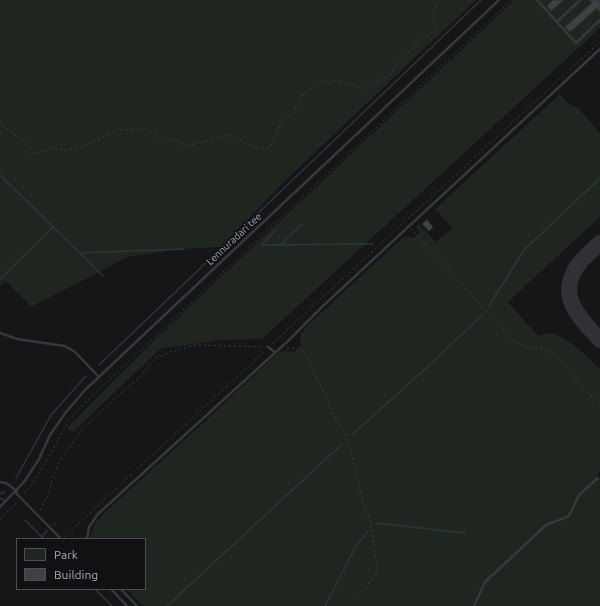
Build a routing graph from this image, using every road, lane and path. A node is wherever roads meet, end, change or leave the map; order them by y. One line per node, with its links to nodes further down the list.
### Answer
1 (439, 0): 10 (path)
2 (499, 0): 16 (lane, Lennuradari tee)
3 (511, 0): 21 (path)
4 (537, 0): 7 (lane)
5 (580, 0): 7 (lane)
6 (600, 20): 7 (lane)
7 (557, 22)
8 (600, 42): 13 (path)
9 (600, 49): 11 (lane)
10 (0, 121)
11 (409, 226): 15 (lane); 17 (path)
12 (0, 332): 16 (lane)
13 (268, 348): 15 (lane); 23 (path); 26 (path)
14 (284, 348): 32 (path)
15 (275, 352): 27 (lane)
16 (99, 377): 20 (lane, Lennuradari tee)
17 (600, 401)
18 (598, 478): 33 (lane)
19 (0, 482): 20 (lane)
20 (16, 492): 21 (lane); 22 (lane, Lennuradari tee)
21 (20, 498): 23 (lane); 24 (path)
22 (0, 507)
23 (35, 514): 25 (lane)
24 (0, 520)
25 (61, 538)
26 (63, 538)
27 (87, 538)
28 (112, 590): 30 (lane)
29 (122, 590): 31 (lane)
30 (127, 606)
31 (137, 606)
32 (351, 606)
33 (474, 606)

